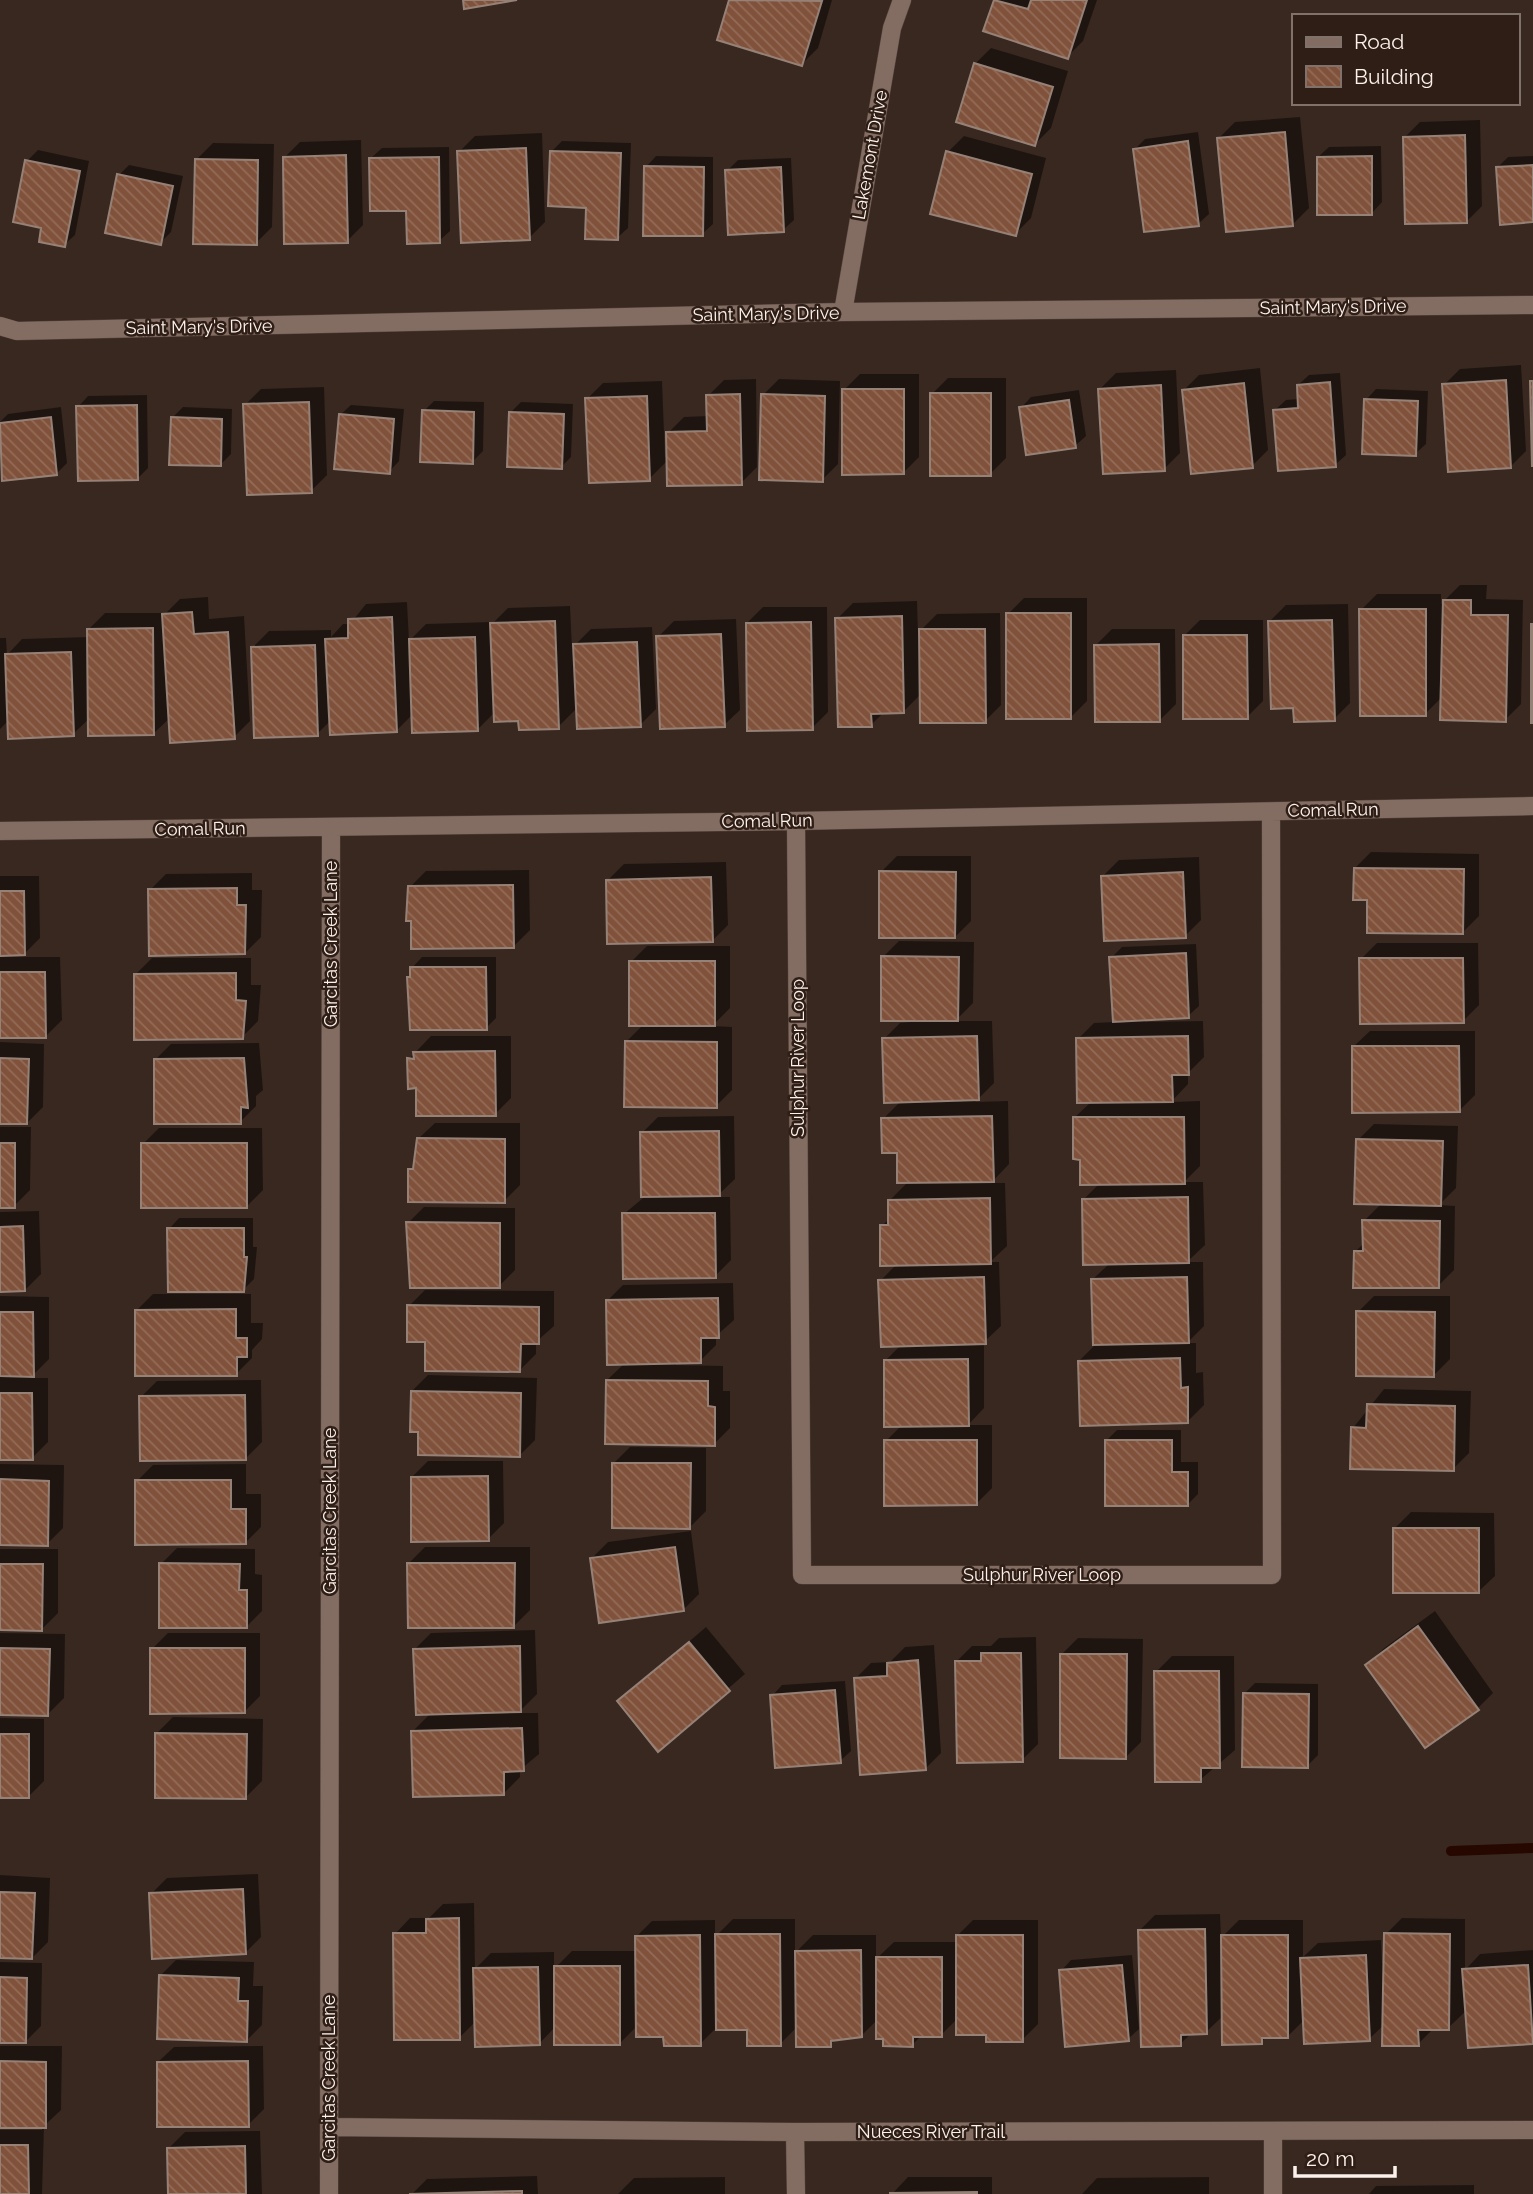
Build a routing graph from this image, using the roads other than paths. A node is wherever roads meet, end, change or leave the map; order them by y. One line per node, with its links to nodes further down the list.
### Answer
1 (902, 0): 3 (street, Lakemont Drive)
2 (1533, 306): 3 (street, Saint Mary's Drive)
3 (843, 312): 4 (street, Saint Mary's Drive)
4 (0, 326)
5 (1533, 806): 6 (street, Comal Run)
6 (1271, 812): 7 (street, Comal Run); 7 (street, Sulphur River Loop)
7 (796, 821): 8 (street, Comal Run)
8 (331, 827): 9 (street, Comal Run); 10 (street, Garcitas Creek Lane)
9 (0, 831)
10 (328, 2127): 12 (street, Nueces River Trail); 14 (street, Garcitas Creek Lane)
11 (1533, 2130): 13 (street, Nueces River Trail)
12 (795, 2132): 13 (street, Nueces River Trail); 15 (street)
13 (1273, 2132): 16 (street)
14 (329, 2194)
15 (796, 2194)
16 (1273, 2194)

